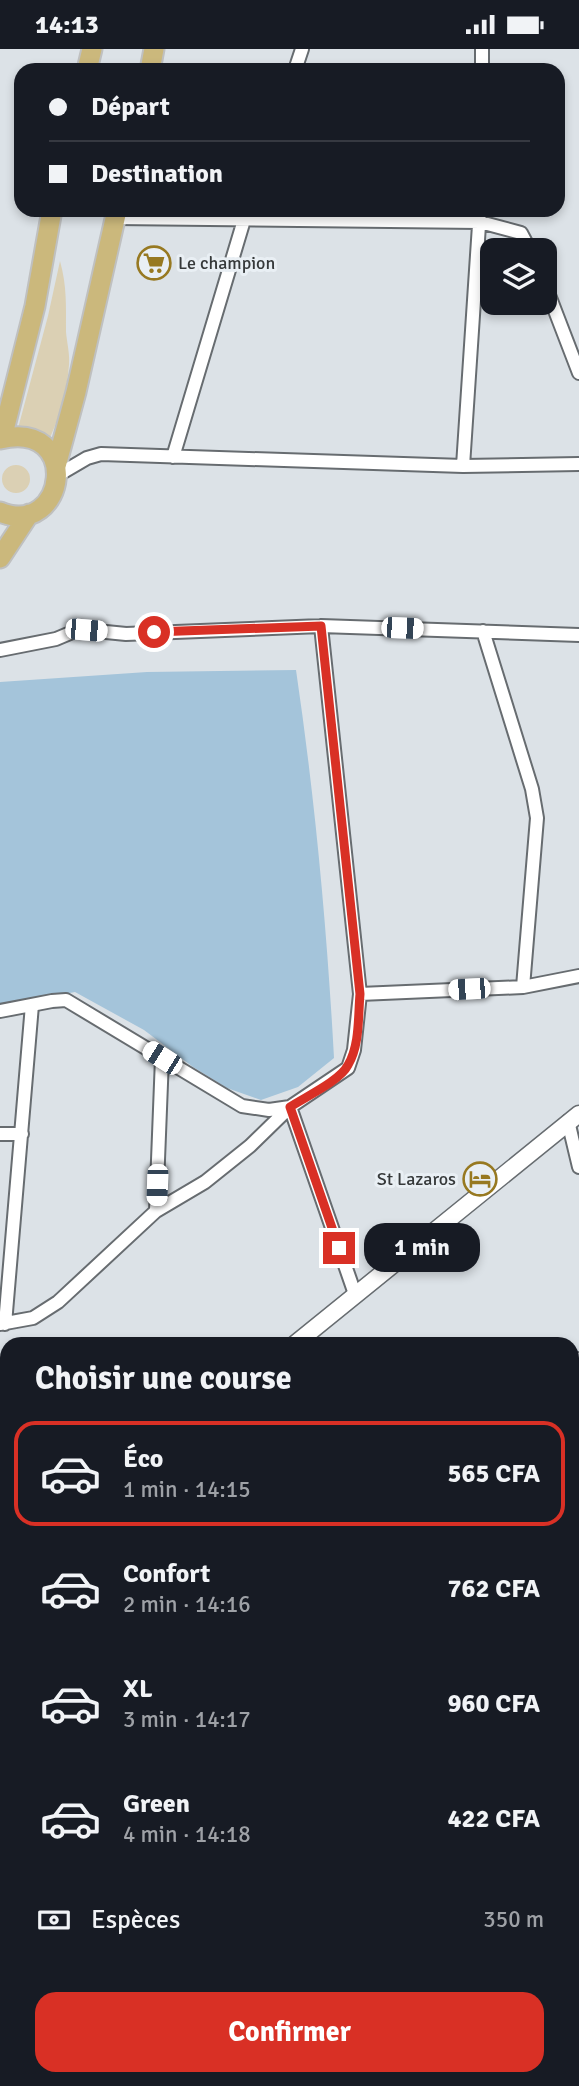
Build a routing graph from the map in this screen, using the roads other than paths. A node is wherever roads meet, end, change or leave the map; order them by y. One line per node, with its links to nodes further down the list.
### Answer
1 (51, 217): 9 (main road)
2 (115, 217): 13 (main road)
3 (244, 217): 10 (street)
4 (480, 217): 12 (street)
5 (482, 217): 6 (street)
6 (524, 238)
7 (557, 315): 8 (street)
8 (579, 373)
9 (1, 439): 13 (main road)
10 (173, 457): 12 (street); 13 (street)
11 (579, 464): 12 (street)
12 (463, 465)
13 (57, 470): 15 (main road)
14 (0, 512): 15 (main road)
15 (29, 514): 16 (main road)
16 (0, 558)
17 (321, 626): 18 (street); 20 (street); 23 (street)
18 (484, 631): 19 (street); 22 (street)
19 (579, 635)
20 (0, 650)
21 (579, 976): 22 (street)
22 (523, 987): 23 (street)
23 (360, 994): 27 (street)
24 (32, 1005): 25 (street); 26 (street); 30 (street)
25 (0, 1011)
26 (162, 1058): 27 (street); 32 (street)
27 (290, 1107): 32 (street); 33 (street)
28 (573, 1117): 31 (street); 33 (street)
29 (0, 1134): 30 (street)
30 (22, 1134): 34 (street)
31 (579, 1167)
32 (156, 1211): 34 (street)
33 (355, 1294): 35 (street)
34 (2, 1324)
35 (303, 1337)

